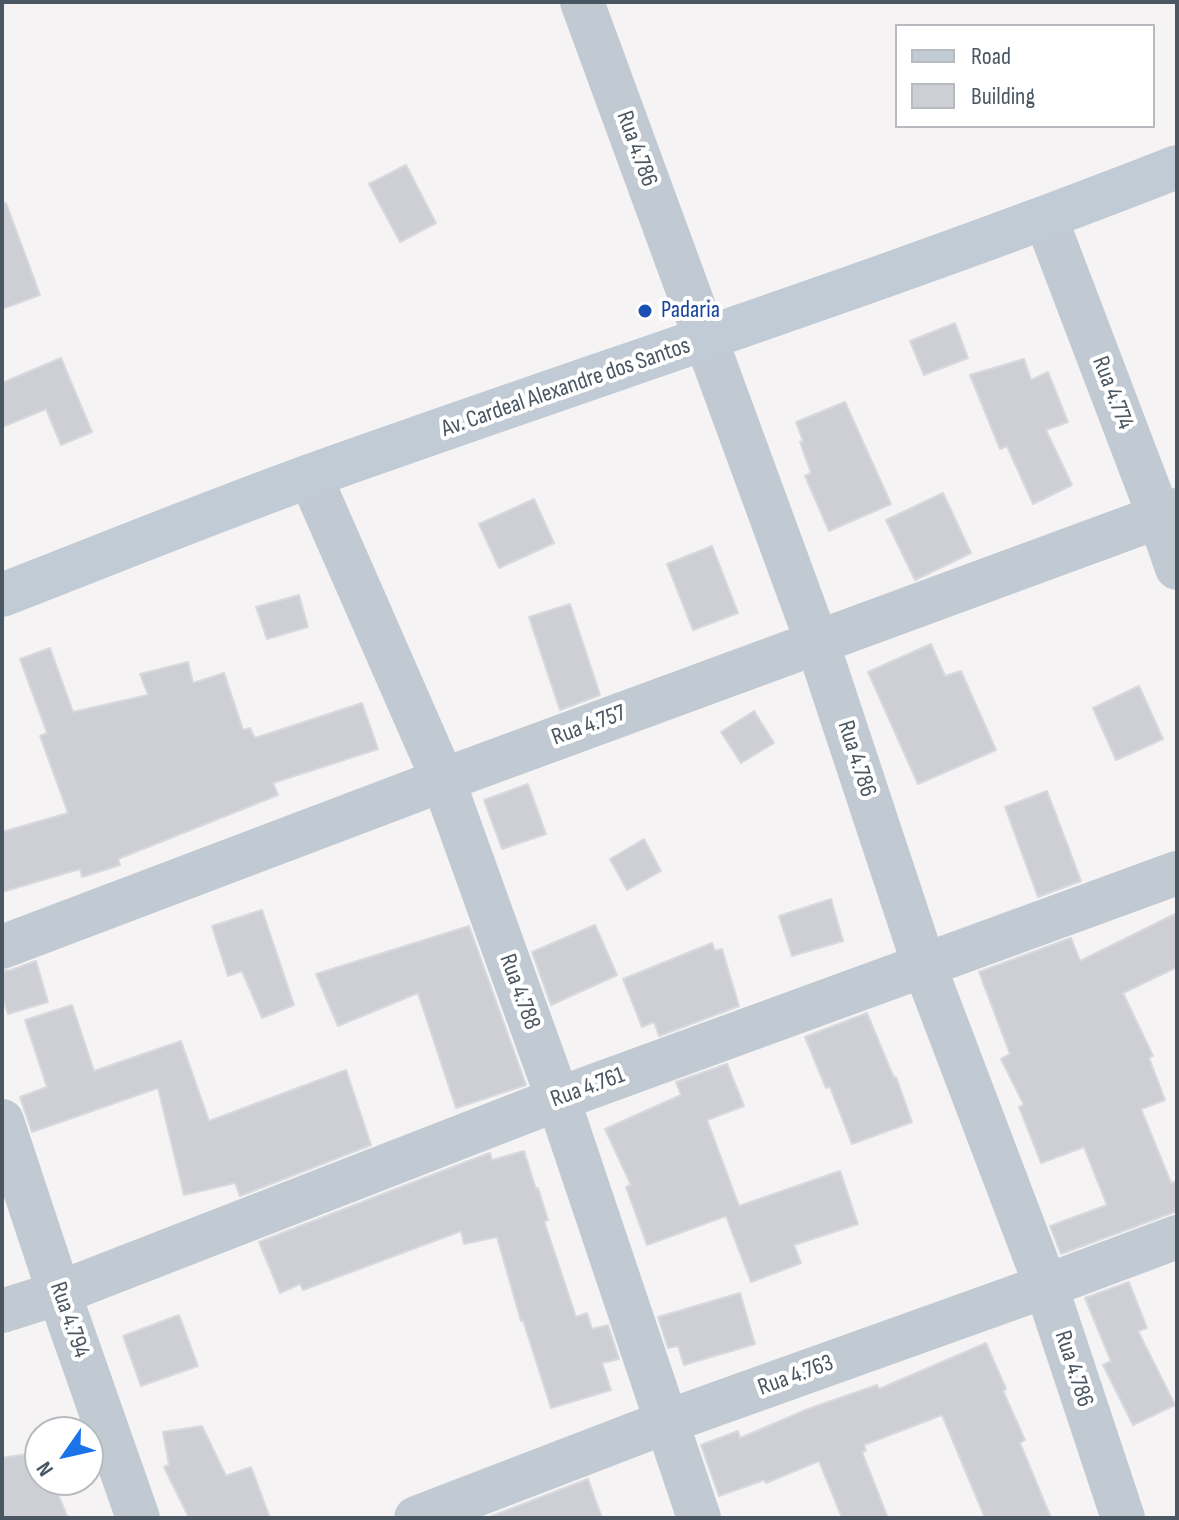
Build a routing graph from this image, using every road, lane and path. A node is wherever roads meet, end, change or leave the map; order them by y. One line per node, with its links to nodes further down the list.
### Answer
1 (582, 2): 4 (street, Rua 4.786)
2 (1177, 167): 3 (main road, Av. Cardeal Alexandre dos Santos)
3 (1046, 219): 4 (main road, Av. Cardeal Alexandre dos Santos); 6 (street, Rua 4.774)
4 (705, 340): 5 (main road, Av. Cardeal Alexandre dos Santos); 9 (street, Rua 4.786)
5 (310, 476): 8 (main road, Av. Cardeal Alexandre dos Santos); 10 (street, Rua 4.788)
6 (1168, 513): 7 (street, Rua 4.774); 9 (street, Rua 4.757)
7 (1177, 568)
8 (2, 595)
9 (817, 642): 10 (street, Rua 4.757); 13 (street, Rua 4.786)
10 (443, 780): 12 (street, Rua 4.757); 14 (street, Rua 4.788)
11 (1177, 873): 13 (street, Rua 4.761)
12 (2, 947)
13 (924, 965): 14 (street, Rua 4.761); 17 (street, Rua 4.786)
14 (558, 1099): 18 (street, Rua 4.761); 20 (street, Rua 4.788)
15 (2, 1121): 18 (street, Rua 4.794)
16 (1177, 1237): 17 (street, Rua 4.763)
17 (1046, 1286): 20 (street, Rua 4.763); 24 (street, Rua 4.786)
18 (59, 1293): 19 (street, Rua 4.761); 21 (street, Rua 4.794)
19 (2, 1311)
20 (666, 1422): 22 (street, Rua 4.763); 23 (street, Rua 4.788)
21 (138, 1518)
22 (416, 1518)
23 (699, 1518)
24 (1123, 1518)

